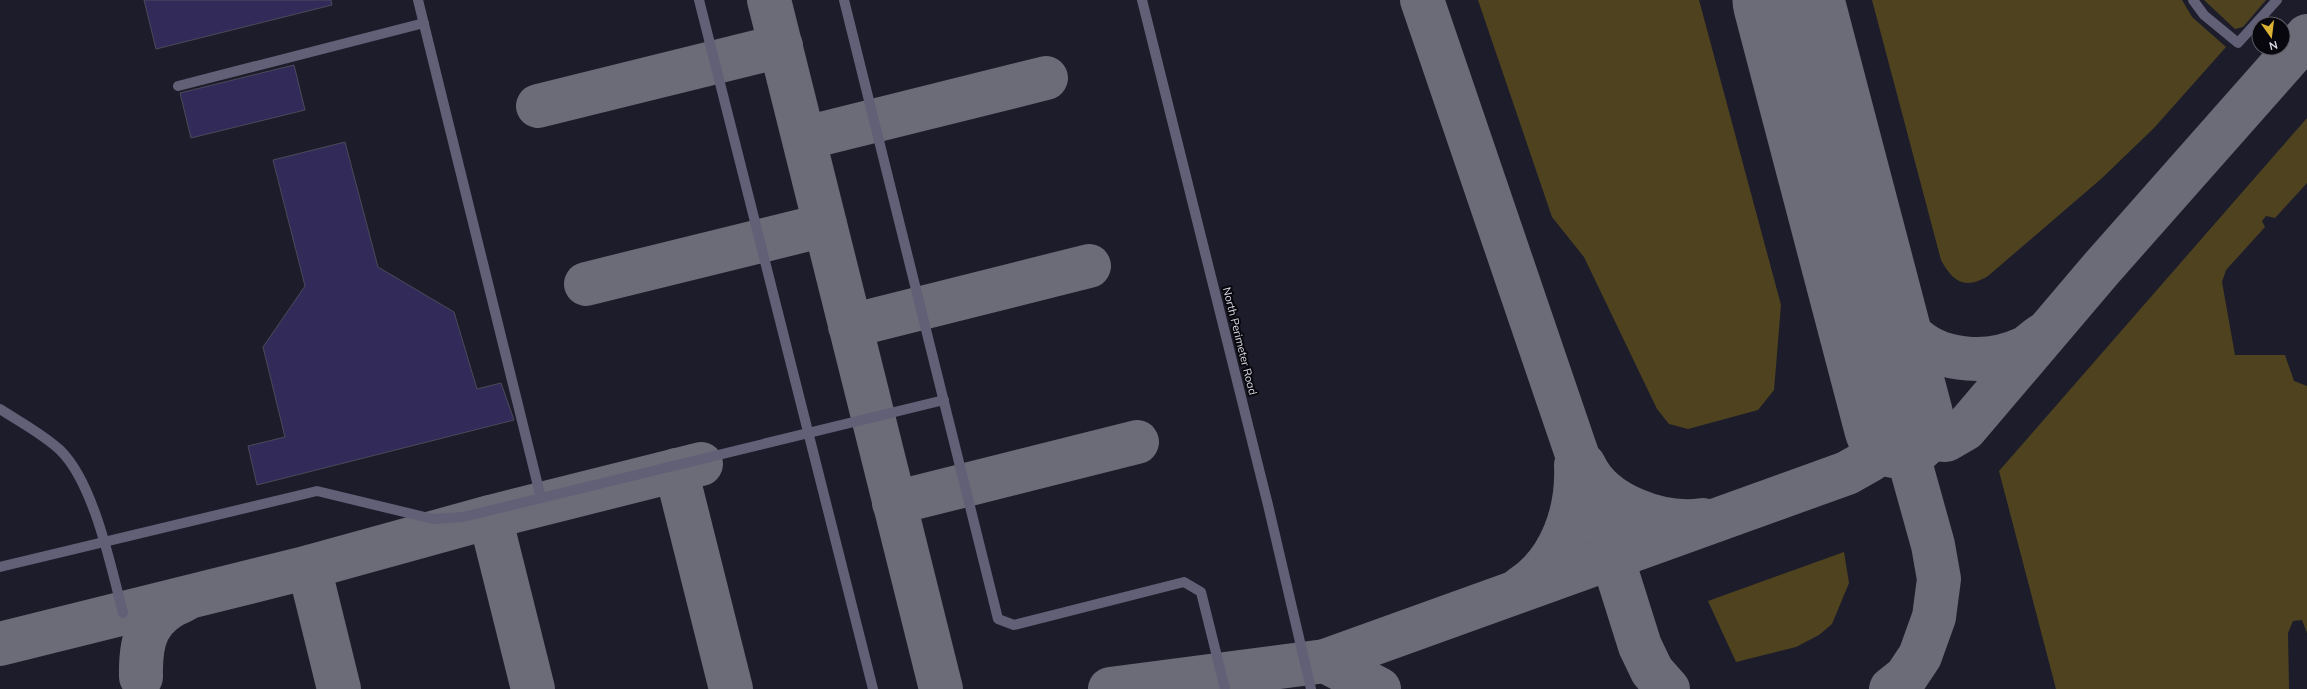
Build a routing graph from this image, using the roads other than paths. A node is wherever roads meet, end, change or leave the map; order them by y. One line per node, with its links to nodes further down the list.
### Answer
1 (418, 0): 7 (street)
2 (699, 0): 11 (street)
3 (844, 0): 9 (street)
4 (1142, 0): 18 (street, North Perimeter Road)
5 (2193, 0): 6 (street)
6 (2277, 0)
7 (424, 23): 8 (street); 12 (street)
8 (178, 86)
9 (944, 400): 11 (street); 17 (street)
10 (0, 409): 13 (street)
11 (809, 432): 12 (street); 16 (street)
12 (541, 498): 13 (street)
13 (103, 541): 14 (street); 15 (street)
14 (0, 567)
15 (123, 613)
16 (873, 689)
17 (1225, 689)
18 (1311, 689)

